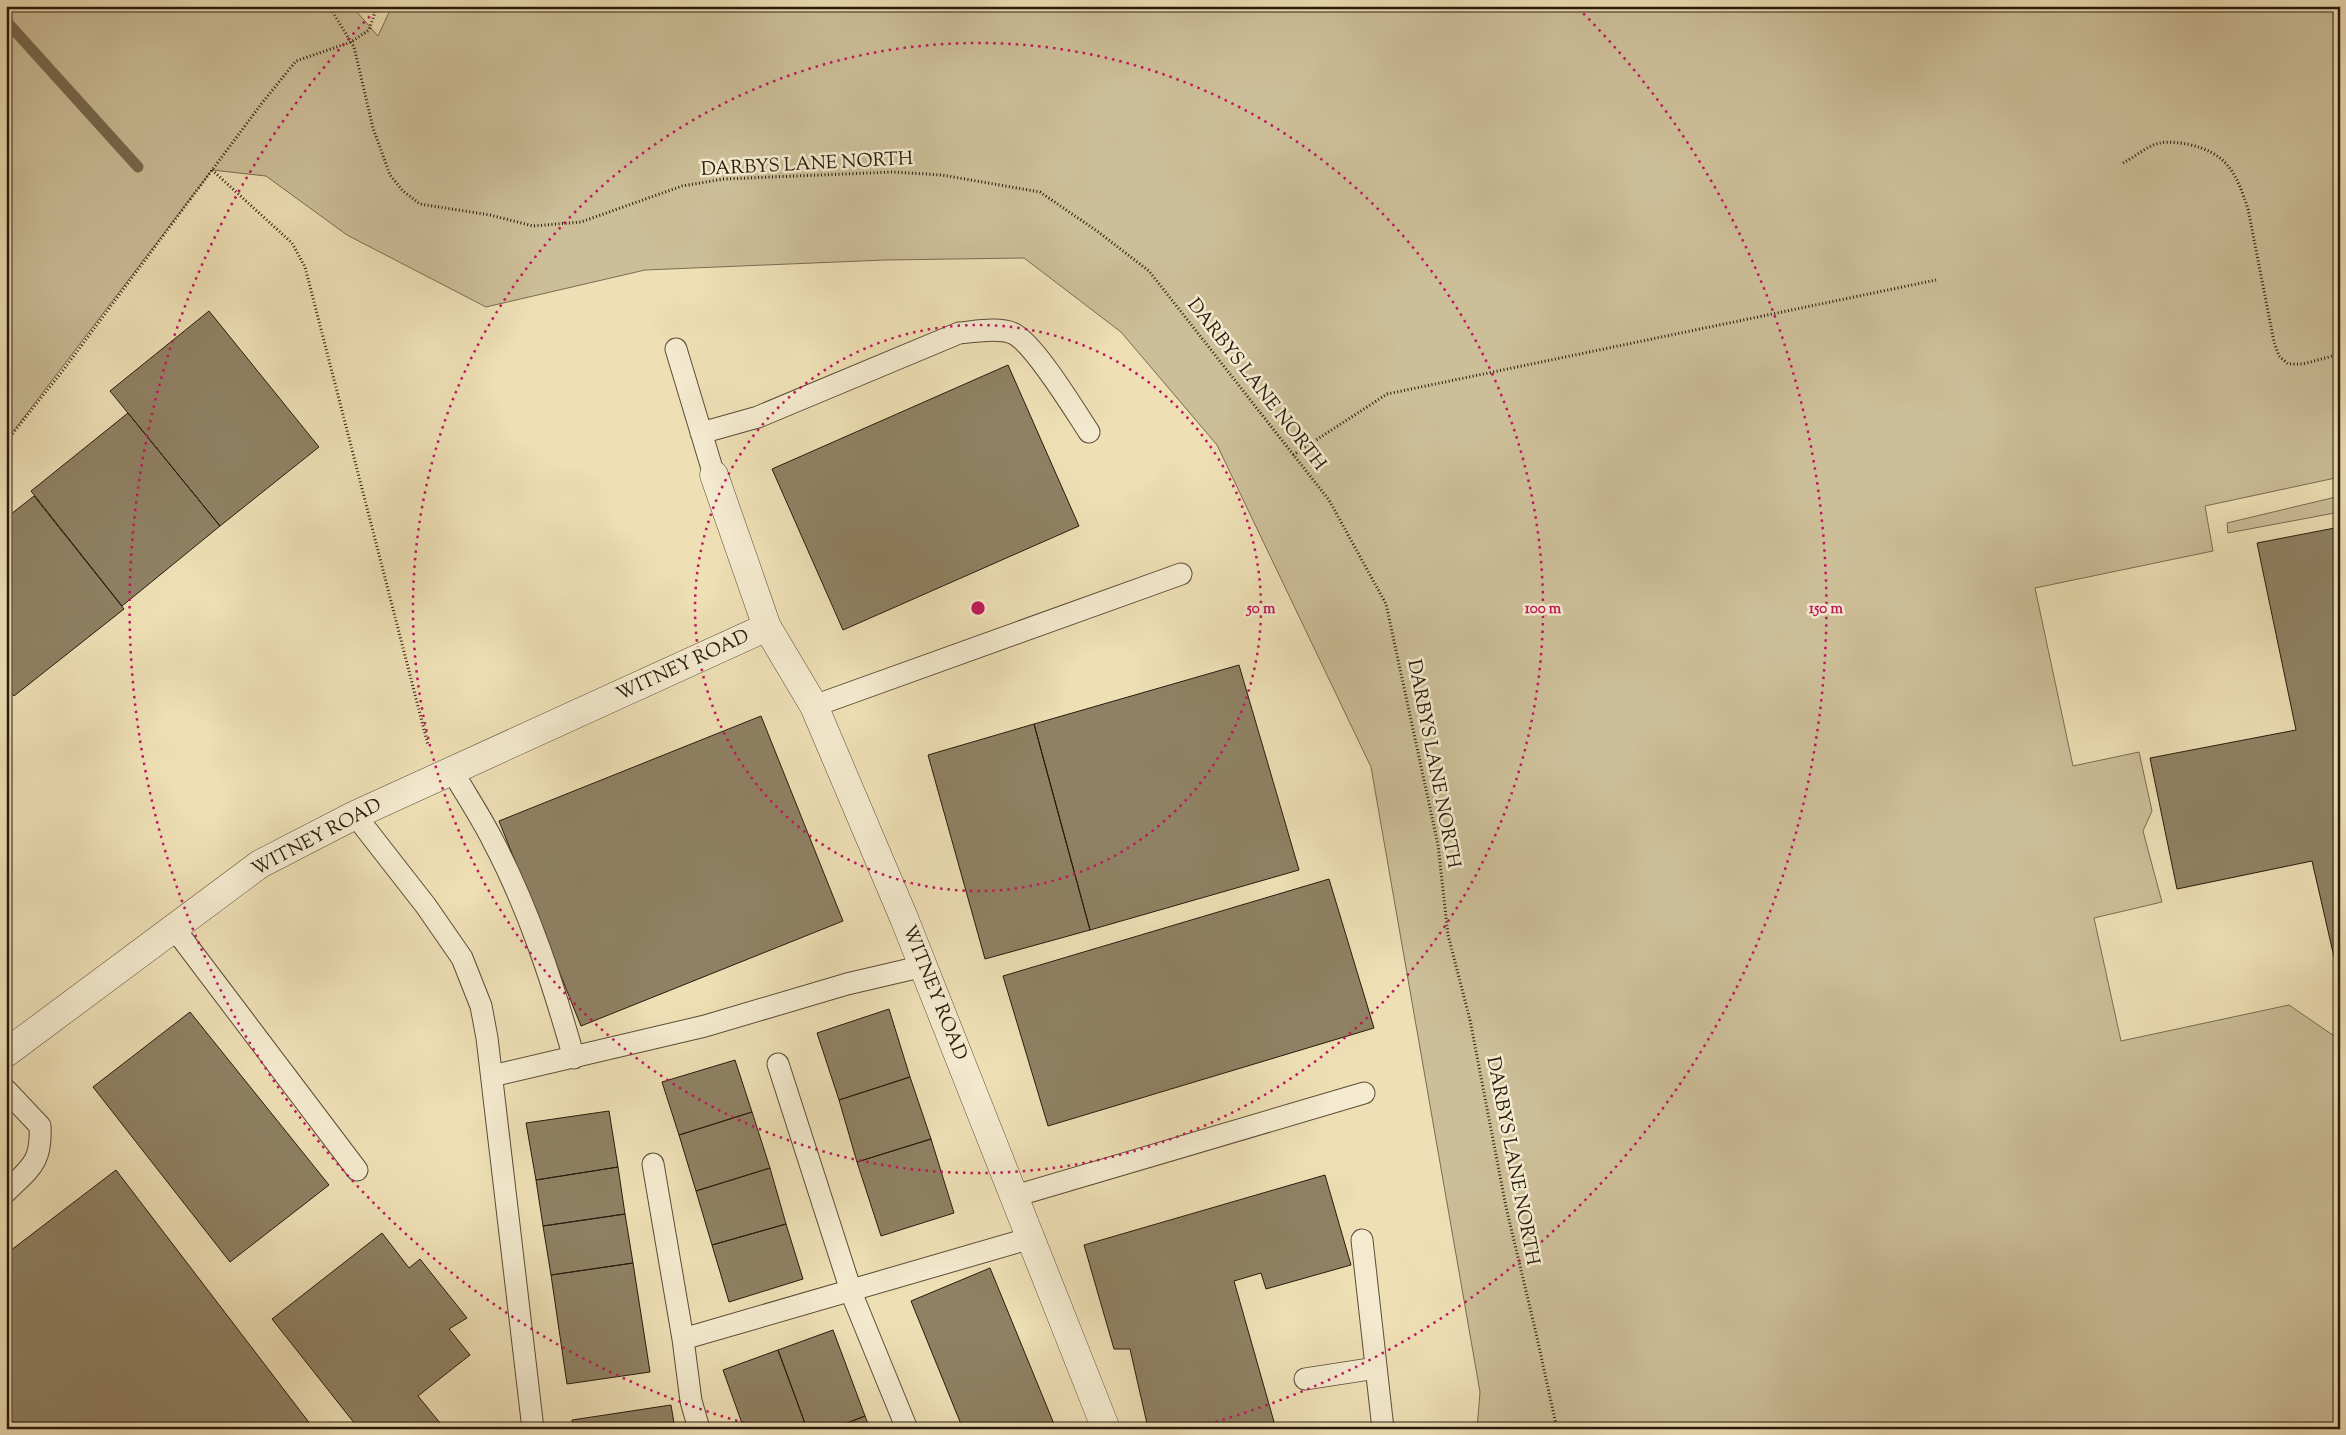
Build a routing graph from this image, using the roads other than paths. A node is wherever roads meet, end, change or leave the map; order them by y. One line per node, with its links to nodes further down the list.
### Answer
1 (676, 349): 3 (lane)
2 (1089, 432): 3 (lane)
3 (701, 433): 4 (lane)
4 (714, 476): 6 (street)
5 (1181, 574): 7 (lane)
6 (767, 627): 7 (street, WITNEY ROAD); 8 (street, WITNEY ROAD)
7 (814, 706): 11 (street, WITNEY ROAD)
8 (445, 775): 9 (street, WITNEY ROAD); 13 (lane)
9 (355, 815): 10 (street, WITNEY ROAD); 15 (lane)
10 (174, 928): 12 (street, WITNEY ROAD); 19 (lane)
11 (924, 966): 13 (lane); 21 (street, WITNEY ROAD)
12 (6, 1053)
13 (574, 1058): 15 (lane)
14 (778, 1064): 24 (lane)
15 (492, 1076): 28 (lane)
16 (6, 1090): 20 (lane)
17 (1364, 1093): 21 (lane)
18 (654, 1164): 25 (lane)
19 (357, 1170)
20 (6, 1192)
21 (1015, 1196): 22 (street, WITNEY ROAD)
22 (1031, 1238): 24 (lane); 31 (street, WITNEY ROAD)
23 (1362, 1240): 26 (lane)
24 (851, 1290): 25 (lane); 30 (lane)
25 (683, 1339): 29 (lane)
26 (1376, 1368): 27 (lane); 32 (lane)
27 (1305, 1378)
28 (532, 1429)
29 (699, 1429)
30 (907, 1429)
31 (1106, 1429)
32 (1383, 1429)

